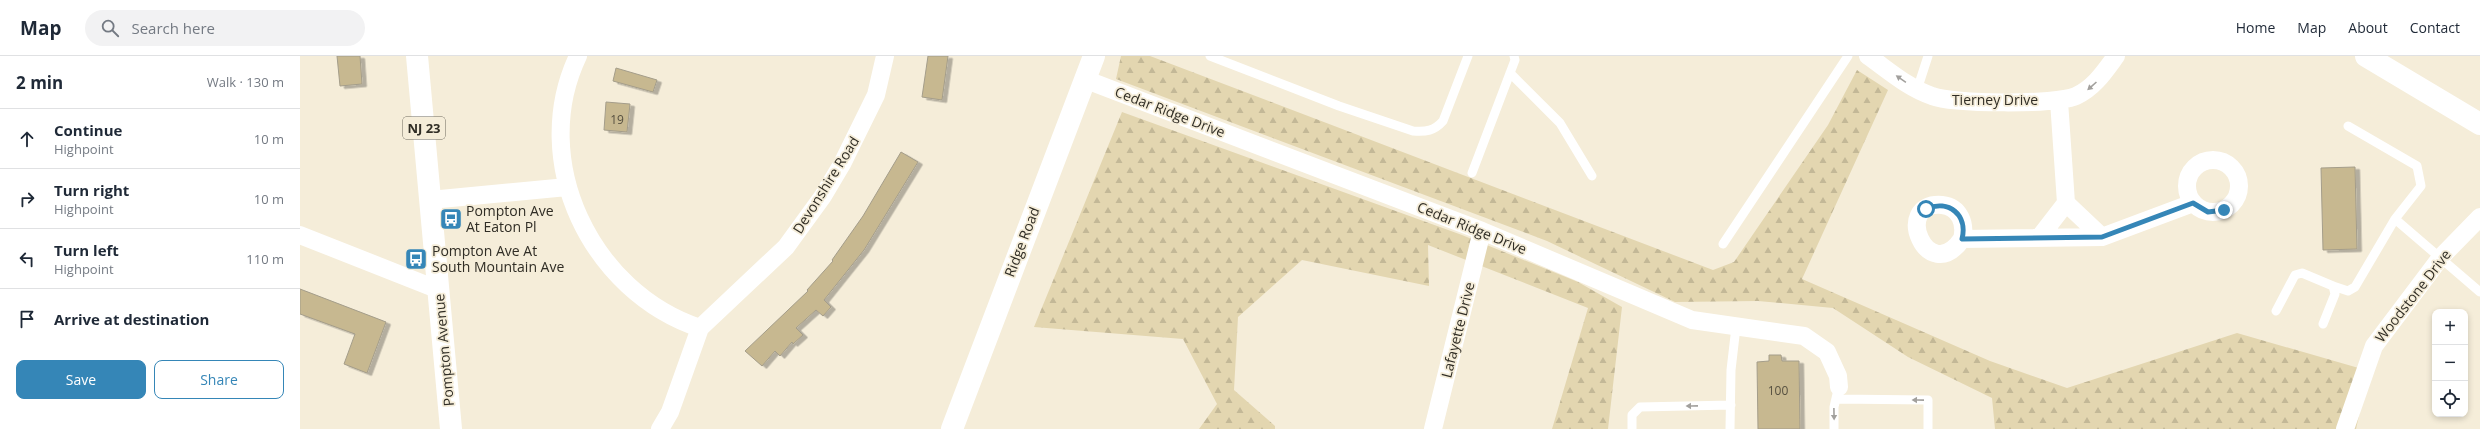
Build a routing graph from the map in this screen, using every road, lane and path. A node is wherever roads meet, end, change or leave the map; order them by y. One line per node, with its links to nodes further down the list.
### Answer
1 (417, 56): 22 (main road, Pompton Avenue / NJ 23)
2 (578, 56): 21 (street)
3 (885, 56): 40 (street, Devonshire Road)
4 (1094, 56): 14 (main road, Ridge Road)
5 (1210, 56): 6 (lane)
6 (1468, 56)
7 (1514, 56): 13 (lane)
8 (1848, 56): 32 (lane)
9 (1868, 56): 15 (street, Tierney Drive, one-way to 9)
10 (1928, 56): 15 (lane)
11 (2116, 56): 16 (street, Tierney Drive, one-way to 16)
12 (2366, 56): 17 (main road)
13 (1510, 73): 19 (lane); 20 (lane)
14 (1084, 79): 27 (street, Cedar Ridge Drive); 46 (main road, Ridge Road)
15 (1917, 90): 16 (street, Tierney Drive)
16 (2059, 101): 23 (street)
17 (2480, 124)
18 (2348, 126): 26 (lane)
19 (1472, 174)
20 (1592, 176)
21 (566, 187): 22 (street); 40 (street)
22 (430, 200): 35 (main road, Pompton Avenue / NJ 23)
23 (2066, 203): 29 (street); 30 (street)
24 (2193, 203): 29 (street)
25 (2480, 217): 33 (street, Woodstone Drive)
26 (2395, 219): 33 (lane); 34 (lane)
27 (1482, 231): 39 (street, Cedar Ridge Drive); 47 (street, Lafayette Drive)
28 (300, 236): 35 (street)
29 (2102, 237): 30 (street)
30 (2039, 238): 31 (street)
31 (1962, 239)
32 (1723, 244)
33 (2441, 257): 36 (lane); 43 (street, Woodstone Drive)
34 (2333, 286): 37 (lane); 38 (lane)
35 (439, 290): 44 (main road, Pompton Avenue / NJ 23)
36 (2480, 292)
37 (2276, 311)
38 (2323, 324)
39 (1736, 327): 41 (street, Cedar Ridge Drive); 42 (lane)
40 (700, 328): 45 (street)
41 (1838, 393): 50 (lane, one-way to 50); 51 (lane, one-way to 41)
42 (1731, 405): 48 (lane, one-way to 48); 49 (lane)
43 (2349, 428)
44 (451, 429)
45 (660, 429)
46 (952, 429)
47 (1434, 429)
48 (1632, 429)
49 (1730, 429)
50 (1834, 429)
51 (1928, 429)

